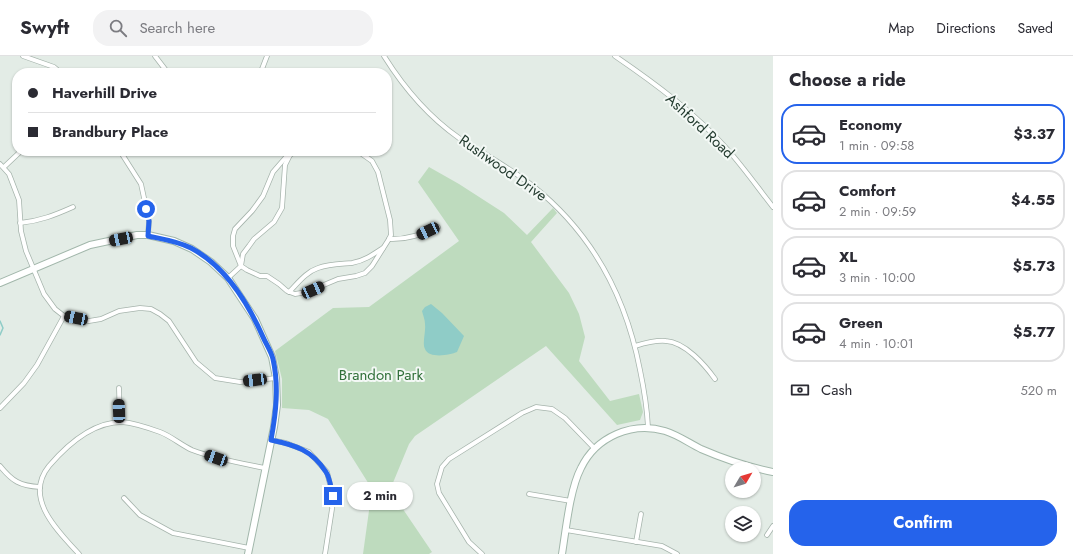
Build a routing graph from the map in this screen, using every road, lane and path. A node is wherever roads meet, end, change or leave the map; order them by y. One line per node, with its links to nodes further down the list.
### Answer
1 (22, 56): 6 (street)
2 (155, 56): 7 (street)
3 (267, 56): 8 (street)
4 (384, 56): 29 (street, Rushwood Drive)
5 (615, 56): 17 (street, Ashford Road)
6 (55, 68)
7 (164, 68)
8 (262, 68)
9 (16, 156): 15 (street)
10 (123, 156): 20 (street)
11 (288, 156): 23 (street)
12 (290, 156): 23 (street)
13 (365, 156): 21 (street)
14 (0, 164): 15 (street)
15 (4, 167): 18 (street)
16 (73, 206): 18 (street)
17 (773, 207)
18 (20, 222): 24 (street)
19 (438, 227): 21 (street)
20 (148, 236): 24 (street); 25 (street)
21 (389, 239): 22 (street)
22 (385, 247): 27 (street); 27 (street)
23 (241, 266): 25 (street); 27 (street)
24 (33, 269): 26 (street); 28 (street)
25 (228, 278): 30 (street)
26 (0, 283)
27 (290, 292)
28 (64, 316): 30 (street); 33 (street)
29 (635, 346): 31 (street); 35 (street, Rushwood Drive)
30 (276, 378): 36 (street)
31 (715, 379)
32 (119, 388): 34 (street)
33 (0, 408)
34 (120, 422): 39 (street); 41 (street)
35 (648, 427): 37 (street); 40 (street)
36 (271, 440): 39 (street); 52 (street)
37 (595, 449): 44 (street); 53 (street)
38 (0, 466): 41 (street)
39 (265, 468): 50 (street)
40 (773, 472)
41 (40, 487): 51 (street)
42 (529, 494): 44 (street)
43 (124, 498): 50 (street)
44 (571, 501): 47 (street)
45 (641, 514): 49 (street)
46 (773, 526): 48 (street)
47 (566, 530): 49 (street); 54 (street)
48 (767, 535)
49 (636, 542): 55 (street)
50 (249, 551)
51 (79, 554)
52 (325, 554)
53 (482, 554)
54 (562, 554)
55 (677, 554)

